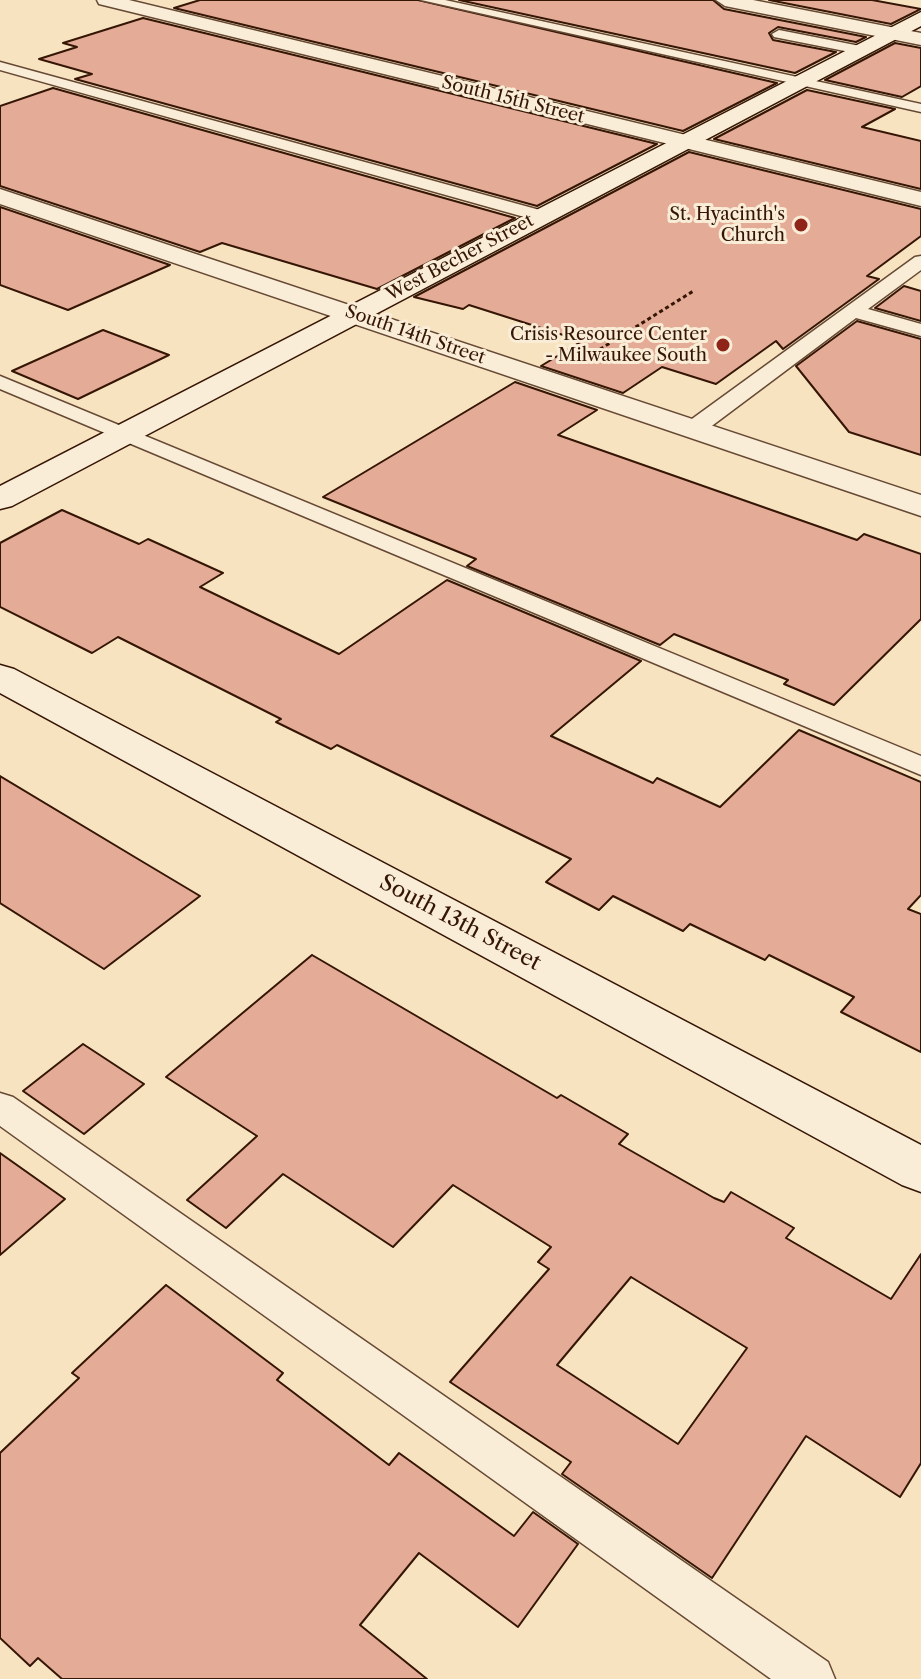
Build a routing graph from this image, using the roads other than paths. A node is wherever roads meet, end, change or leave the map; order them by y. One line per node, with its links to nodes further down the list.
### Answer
1 (106, 0): 12 (street, South 15th Street)
2 (427, 0): 10 (lane)
3 (725, 0): 5 (street)
4 (921, 18): 5 (street, West Becher Street)
5 (893, 33): 7 (street); 8 (street, West Becher Street)
6 (779, 34): 8 (lane)
7 (921, 39)
8 (860, 50): 10 (street, West Becher Street)
9 (0, 66): 15 (lane)
10 (801, 82): 11 (lane); 12 (street, West Becher Street)
11 (921, 108)
12 (684, 142): 14 (street, South 15th Street); 15 (street, West Becher Street)
13 (0, 196): 18 (street, South 14th Street)
14 (921, 199)
15 (541, 216): 18 (street, West Becher Street)
16 (921, 261): 17 (lane)
17 (853, 311): 19 (lane); 21 (lane)
18 (354, 315): 21 (street, South 14th Street); 22 (street, West Becher Street)
19 (921, 330)
20 (0, 382): 22 (lane)
21 (693, 429): 24 (street, South 14th Street)
22 (128, 434): 23 (street, West Becher Street); 26 (lane)
23 (0, 499)
24 (921, 506)
25 (0, 677): 28 (street, South 13th Street)
26 (921, 766)
27 (0, 1107): 29 (lane)
28 (921, 1170)
29 (811, 1679)

